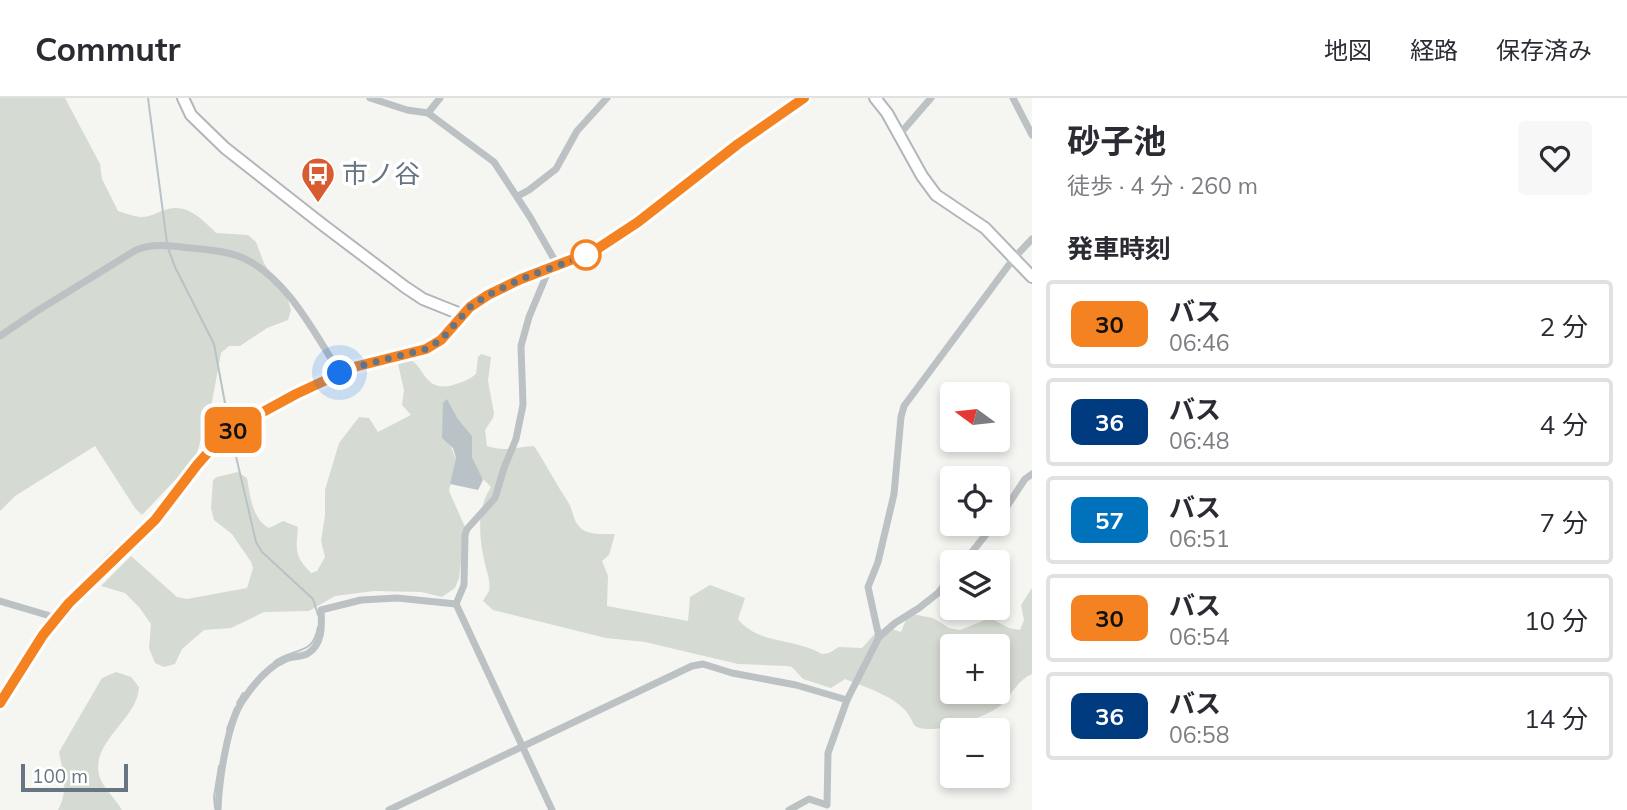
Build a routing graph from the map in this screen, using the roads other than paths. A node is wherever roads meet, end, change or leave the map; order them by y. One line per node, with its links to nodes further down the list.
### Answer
1 (183, 98): 19 (street)
2 (370, 98): 9 (street)
3 (440, 98): 10 (street)
4 (607, 98): 13 (street)
5 (804, 98): 16 (street)
6 (874, 98): 11 (street)
7 (931, 98): 11 (street)
8 (1013, 98): 12 (street)
9 (384, 100): 10 (street)
10 (428, 113): 13 (street)
11 (899, 135): 15 (street)
12 (1032, 135)
13 (518, 196): 16 (street)
14 (1032, 239): 15 (street)
15 (1014, 258): 18 (street); 31 (street)
16 (558, 266): 17 (street)
17 (549, 269): 19 (street); 29 (street)
18 (1032, 277)
19 (463, 315): 21 (street)
20 (0, 337): 21 (street)
21 (340, 373): 26 (street)
22 (1032, 474): 23 (street)
23 (1010, 501)
24 (985, 536): 25 (street)
25 (974, 550)
26 (118, 554): 30 (street)
27 (940, 591): 31 (street)
28 (0, 601): 30 (street)
29 (456, 604): 34 (street); 35 (street)
30 (57, 618): 33 (street)
31 (878, 638): 32 (street)
32 (847, 701): 34 (street); 38 (street)
33 (0, 703)
34 (523, 747): 36 (street); 37 (street)
35 (218, 810)
36 (389, 810)
37 (552, 810)
38 (789, 810)

